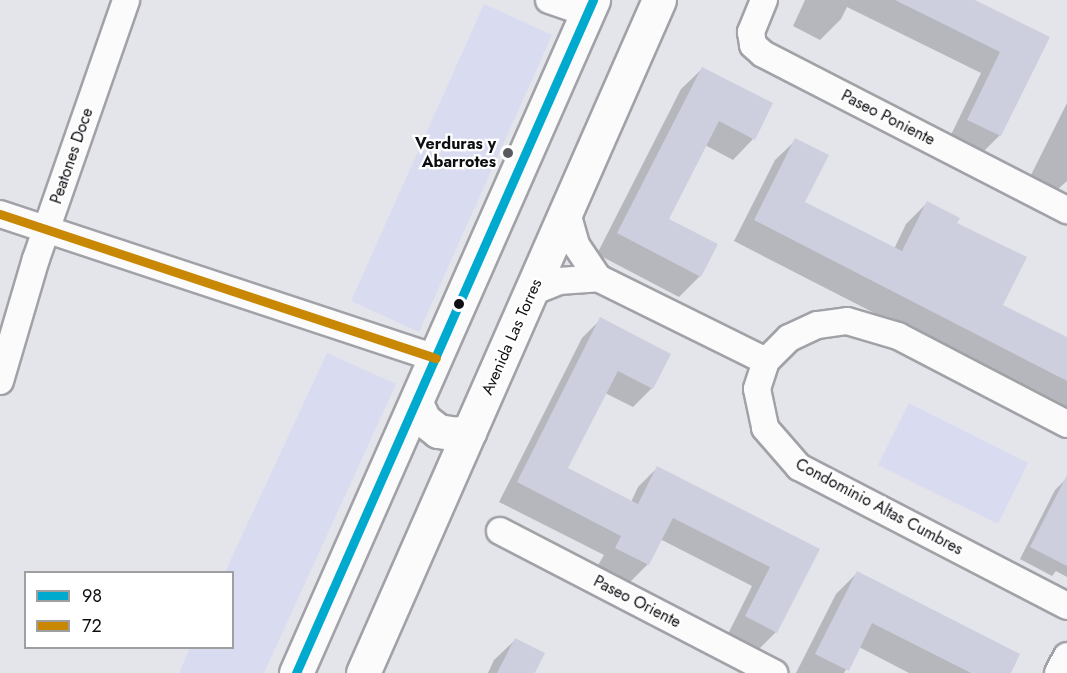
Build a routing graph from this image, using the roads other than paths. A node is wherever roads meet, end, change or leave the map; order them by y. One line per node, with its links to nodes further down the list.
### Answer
1 (126, 0): 9 (street, Peatones Doce)
2 (549, 0): 5 (street)
3 (659, 0): 7 (main road, Avenida Las Torres)
4 (764, 0): 6 (street, Paseo Poniente)
5 (590, 7): 12 (main road)
6 (1067, 210)
7 (567, 213): 10 (street); 11 (main road, Avenida Las Torres)
8 (0, 214): 9 (street)
9 (47, 230): 12 (street); 14 (street, Peatones Doce)
10 (598, 278): 11 (street); 13 (street)
11 (532, 292): 17 (main road, Avenida Las Torres)
12 (436, 358): 15 (main road)
13 (766, 360): 16 (street); 19 (street, Condominio Altas Cumbres)
14 (0, 381)
15 (416, 403): 17 (main road); 21 (main road)
16 (1067, 424)
17 (470, 430): 22 (main road, Avenida Las Torres)
18 (500, 531): 23 (street, Paseo Oriente)
19 (1067, 606)
20 (1067, 656): 24 (street)
21 (296, 673)
22 (363, 673)
23 (772, 673)
24 (1058, 673)

